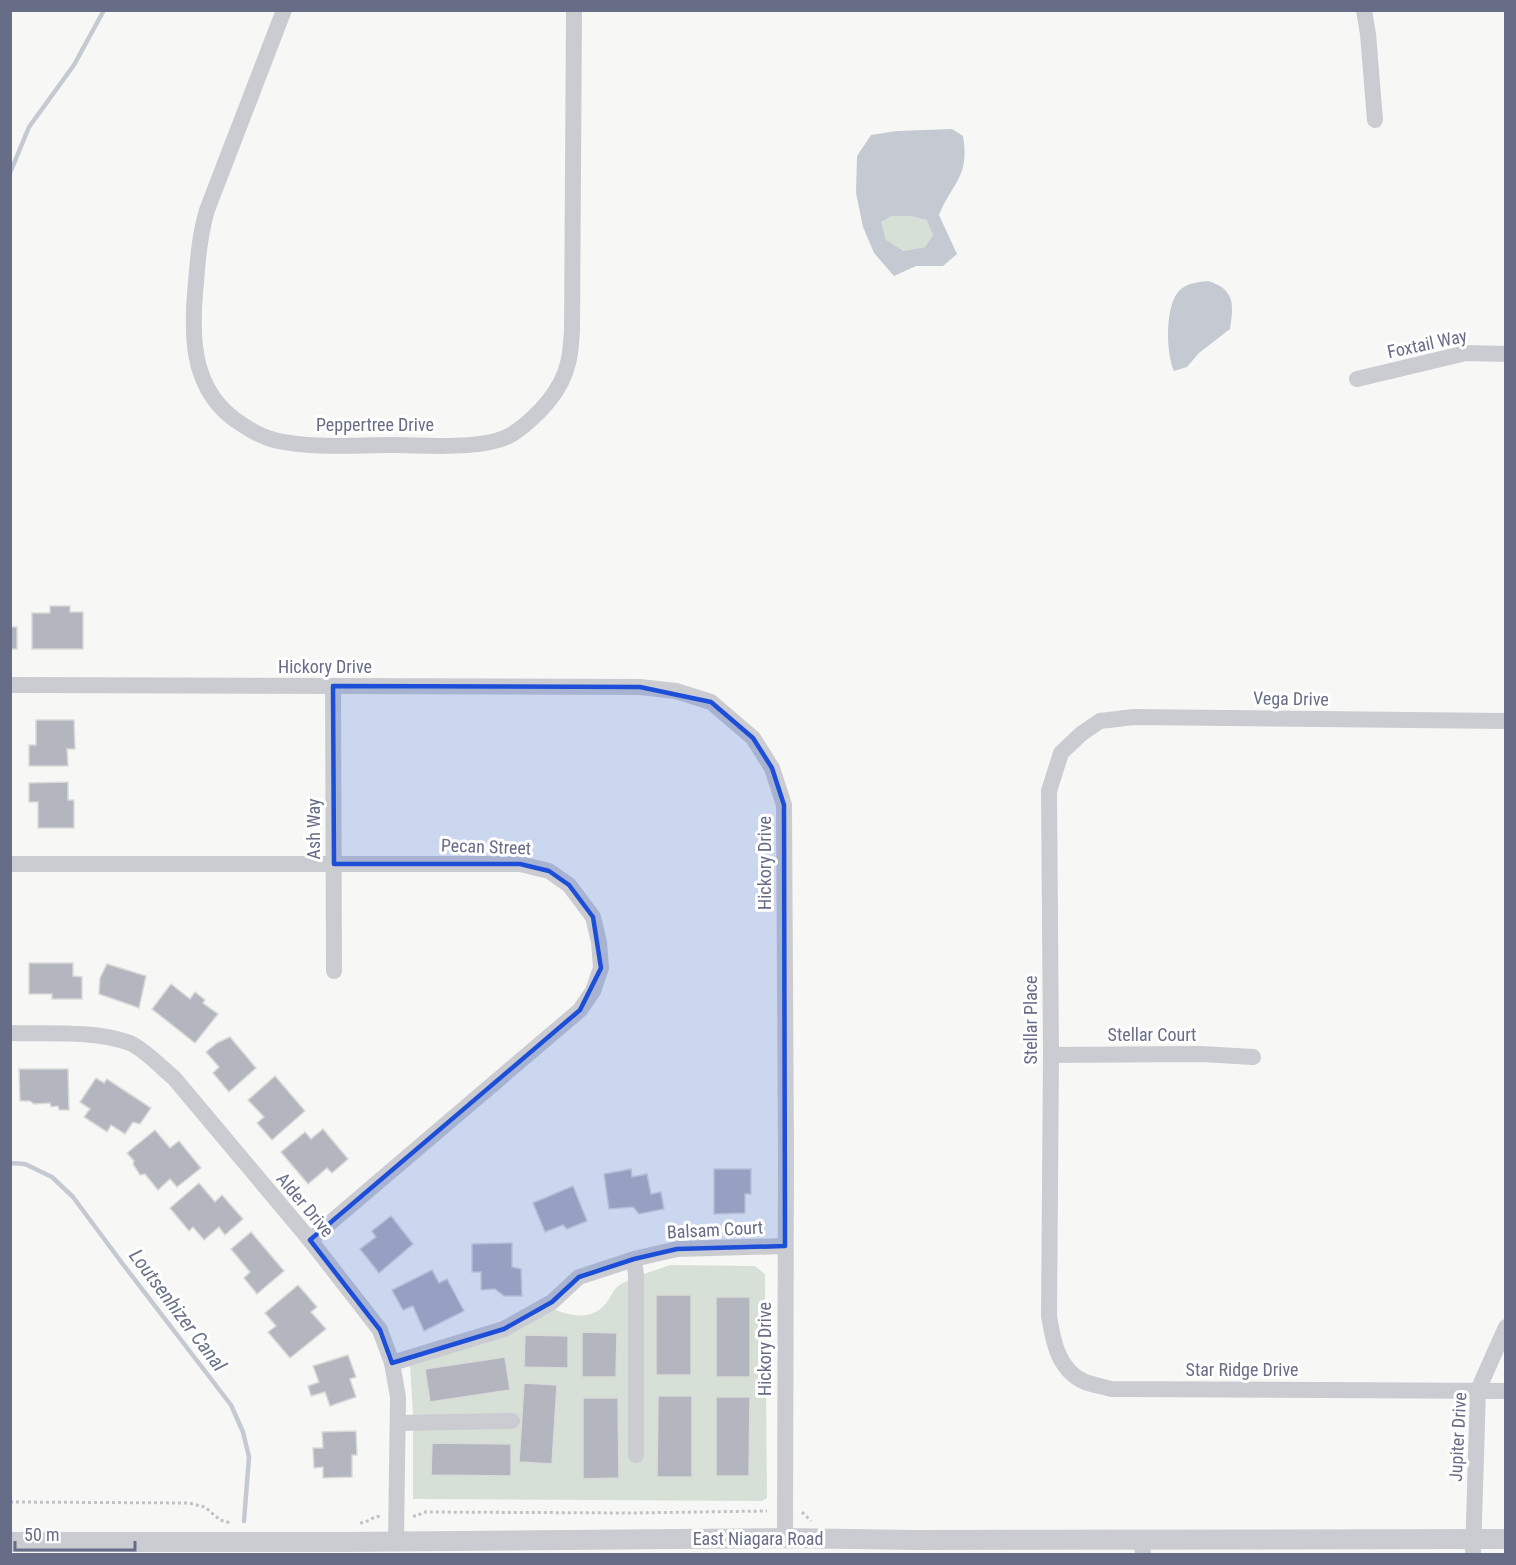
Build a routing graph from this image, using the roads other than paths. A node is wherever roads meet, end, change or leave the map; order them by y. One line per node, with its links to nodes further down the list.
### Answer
1 (284, 10): 2 (street, Peppertree Drive)
2 (574, 10)
3 (1364, 10): 4 (street)
4 (1375, 120)
5 (1506, 354): 6 (street, Foxtail Way)
6 (1357, 380)
7 (10, 685): 8 (street, Hickory Drive)
8 (333, 686): 12 (street, Ash Way); 18 (street, Hickory Drive)
9 (1506, 722): 10 (street, Vega Drive)
10 (1081, 734): 15 (street, Stellar Place)
11 (10, 864): 12 (street, Pecan Street)
12 (334, 864): 13 (street, Ash Way); 17 (street, Pecan Street)
13 (334, 971)
14 (10, 1033): 17 (street, Alder Drive)
15 (1051, 1055): 16 (street, Stellar Court); 20 (street, Stellar Place)
16 (1253, 1057)
17 (310, 1240): 22 (street, Alder Drive)
18 (785, 1246): 19 (street, Balsam Court); 28 (street, Hickory Drive)
19 (634, 1259): 22 (street, Balsam Court); 27 (street)
20 (1050, 1316): 23 (street, Star Ridge Drive)
21 (1506, 1327): 23 (street, Jupiter Drive)
22 (392, 1363): 26 (street, Alder Drive)
23 (1478, 1390): 24 (street, Star Ridge Drive); 34 (street, Jupiter Drive)
24 (1506, 1391)
25 (512, 1421): 26 (street)
26 (398, 1423): 30 (street, Alder Drive)
27 (636, 1455)
28 (785, 1538): 30 (street, East Niagara Road); 32 (street, East Niagara Road)
29 (1506, 1539): 34 (street, East Niagara Road)
30 (396, 1541): 35 (street, East Niagara Road)
31 (10, 1542): 35 (street, East Niagara Road)
32 (916, 1547): 33 (street, East Niagara Road)
33 (1142, 1547): 34 (street, East Niagara Road)
34 (1473, 1547)
35 (344, 1548)

